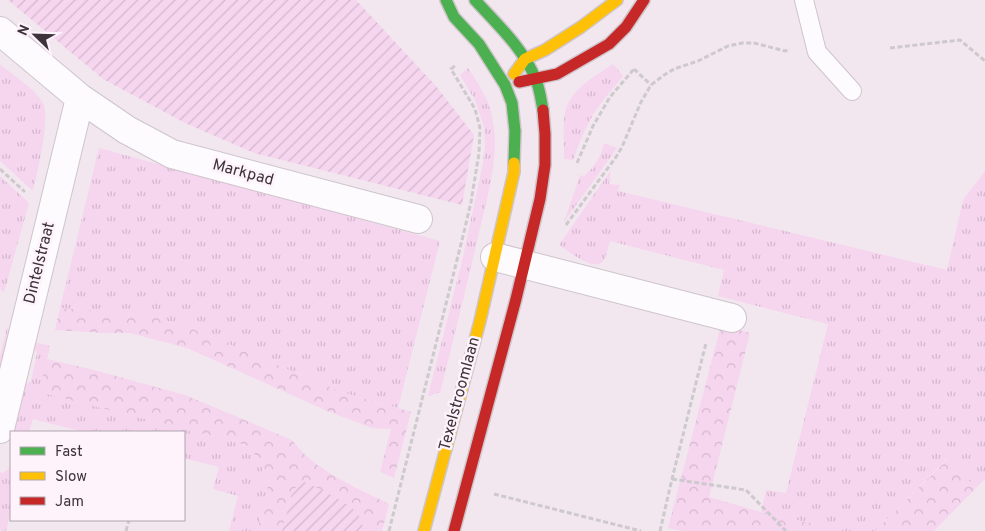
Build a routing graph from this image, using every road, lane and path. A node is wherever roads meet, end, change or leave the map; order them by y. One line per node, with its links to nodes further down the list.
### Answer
1 (446, 0): 8 (street, Texelstroomlaan)
2 (475, 0): 10 (street, Texelstroomlaan)
3 (618, 0): 10 (street)
4 (644, 0): 14 (street)
5 (804, 0): 7 (lane)
6 (0, 30): 18 (street, Markpad)
7 (814, 39): 16 (path); 17 (lane)
8 (478, 44): 15 (street, Texelstroomlaan); 28 (path)
9 (890, 48): 11 (path)
10 (525, 59): 14 (street, Texelstroomlaan); 15 (street)
11 (985, 61)
12 (634, 69): 19 (path)
13 (640, 76): 16 (path)
14 (536, 79): 15 (street); 23 (street, Texelstroomlaan)
15 (505, 85): 22 (street, Texelstroomlaan)
16 (651, 85): 21 (path)
17 (852, 91)
18 (80, 98): 20 (street, Markpad); 25 (street, Dintelstraat)
19 (575, 169)
20 (418, 219)
21 (564, 228)
22 (494, 257): 23 (street); 29 (street, Texelstroomlaan)
23 (523, 265): 24 (street); 27 (street, Texelstroomlaan)
24 (723, 316): 26 (path)
25 (0, 429)
26 (672, 479): 32 (path); 33 (path)
27 (466, 488): 30 (street, Texelstroomlaan); 31 (path)
28 (389, 531)
29 (424, 531)
30 (454, 531)
31 (641, 531)
32 (660, 531)
33 (786, 531)

